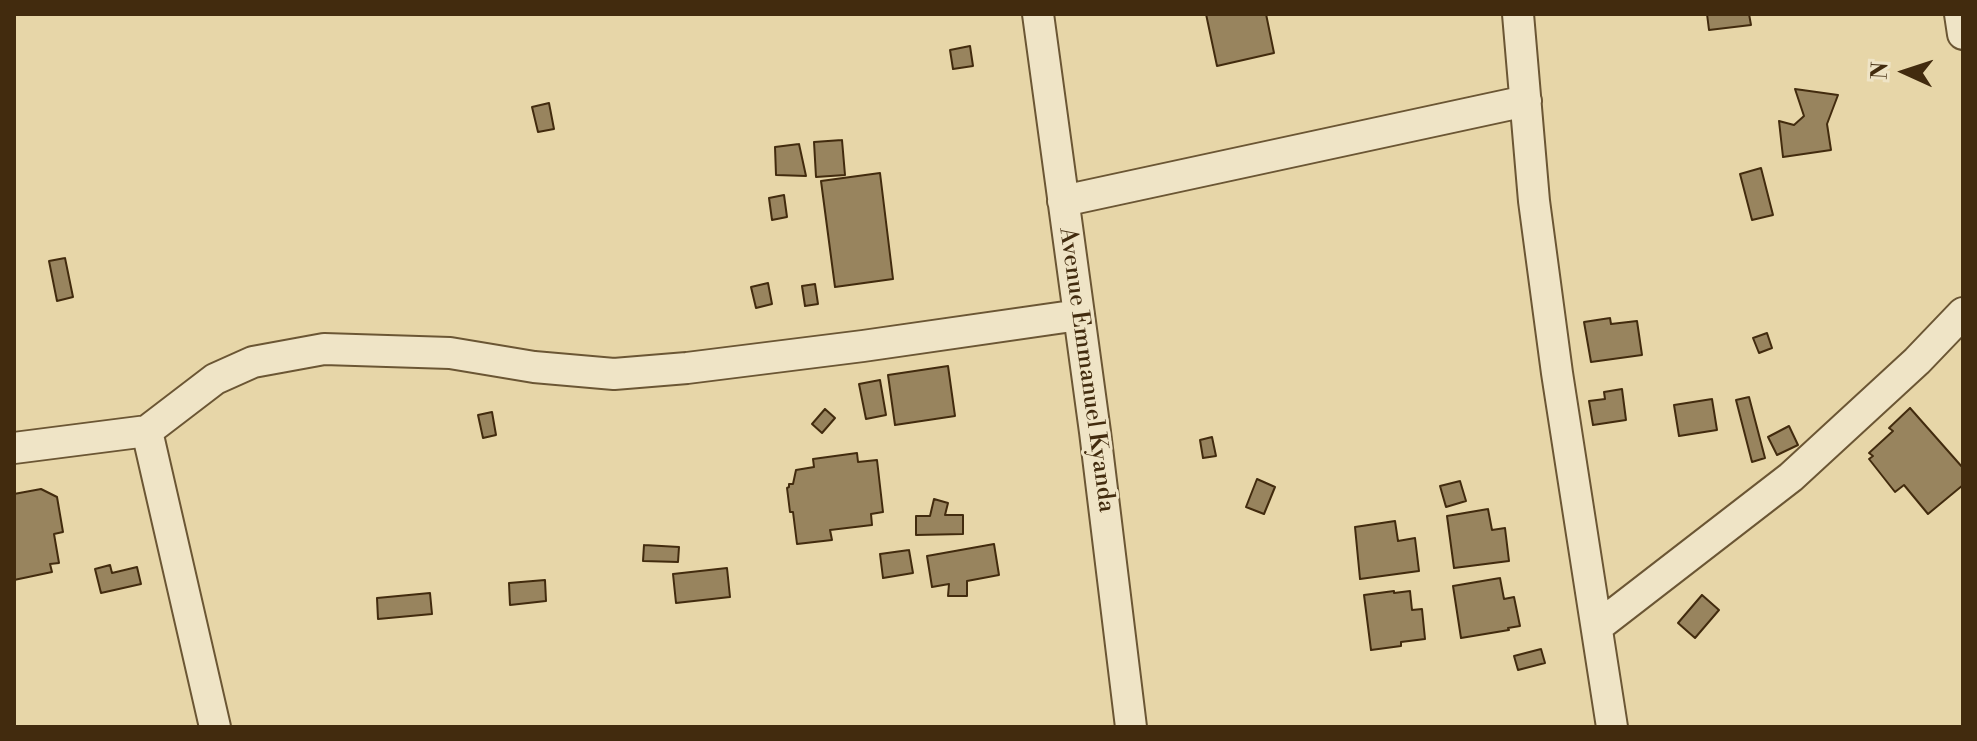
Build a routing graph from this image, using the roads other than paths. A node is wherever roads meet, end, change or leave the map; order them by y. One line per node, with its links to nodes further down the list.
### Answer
1 (1038, 14): 6 (street, Avenue Emmanuel Kyanda)
2 (1518, 14): 5 (street)
3 (1960, 14): 4 (street)
4 (1963, 34)
5 (1526, 101): 6 (street); 11 (street)
6 (1063, 201): 8 (street, Avenue Emmanuel Kyanda)
7 (1963, 313): 11 (street)
8 (1079, 315): 9 (street); 13 (street, Avenue Emmanuel Kyanda)
9 (147, 431): 10 (street); 12 (street)
10 (14, 448)
11 (1597, 627): 14 (street)
12 (215, 727)
13 (1131, 727)
14 (1612, 727)

